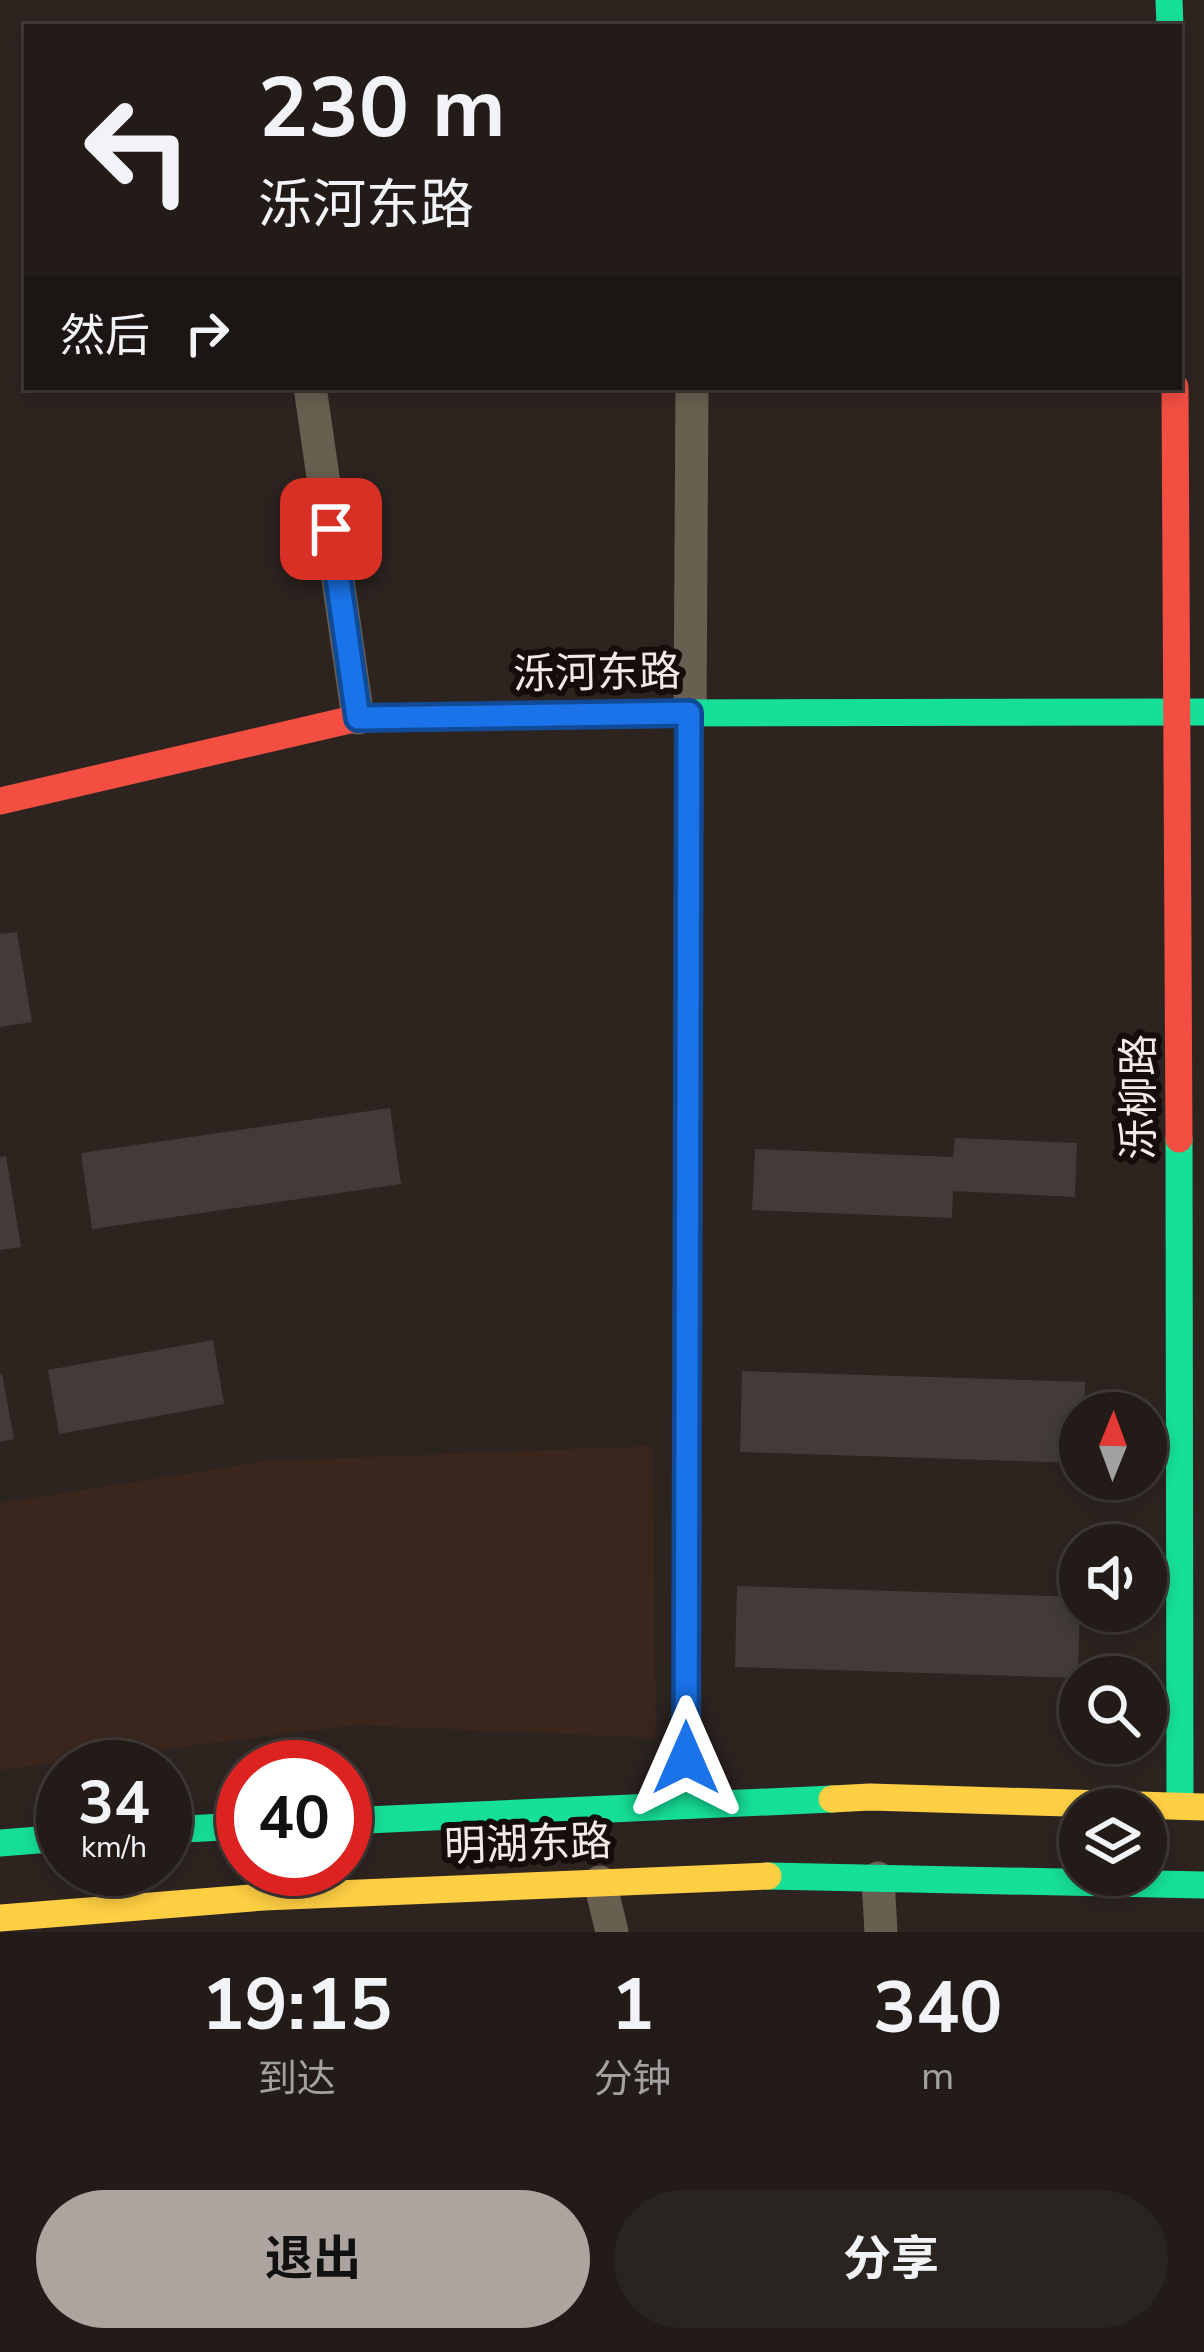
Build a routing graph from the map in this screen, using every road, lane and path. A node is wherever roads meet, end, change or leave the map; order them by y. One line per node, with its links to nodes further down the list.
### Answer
1 (310, 390): 6 (street)
2 (692, 390): 5 (street)
3 (1175, 390): 4 (main road, 泺柳路)
4 (1192, 712): 5 (main road, 泺河东路); 9 (main road, 泺柳路)
5 (689, 713): 6 (main road, 泺河东路); 8 (main road)
6 (358, 718): 7 (main road, 泺河东路)
7 (0, 801)
8 (686, 1805): 9 (main road, 明湖东路); 10 (main road, 明湖东路)
9 (1192, 1807)
10 (372, 1820)
11 (36, 1840): 12 (main road)
12 (0, 1843)
13 (878, 1878): 14 (main road, 明湖东路); 15 (main road, 明湖东路); 18 (street)
14 (600, 1882): 16 (main road, 明湖东路); 17 (street)
15 (1204, 1885)
16 (0, 1918)
17 (612, 1932)
18 (880, 1932)

